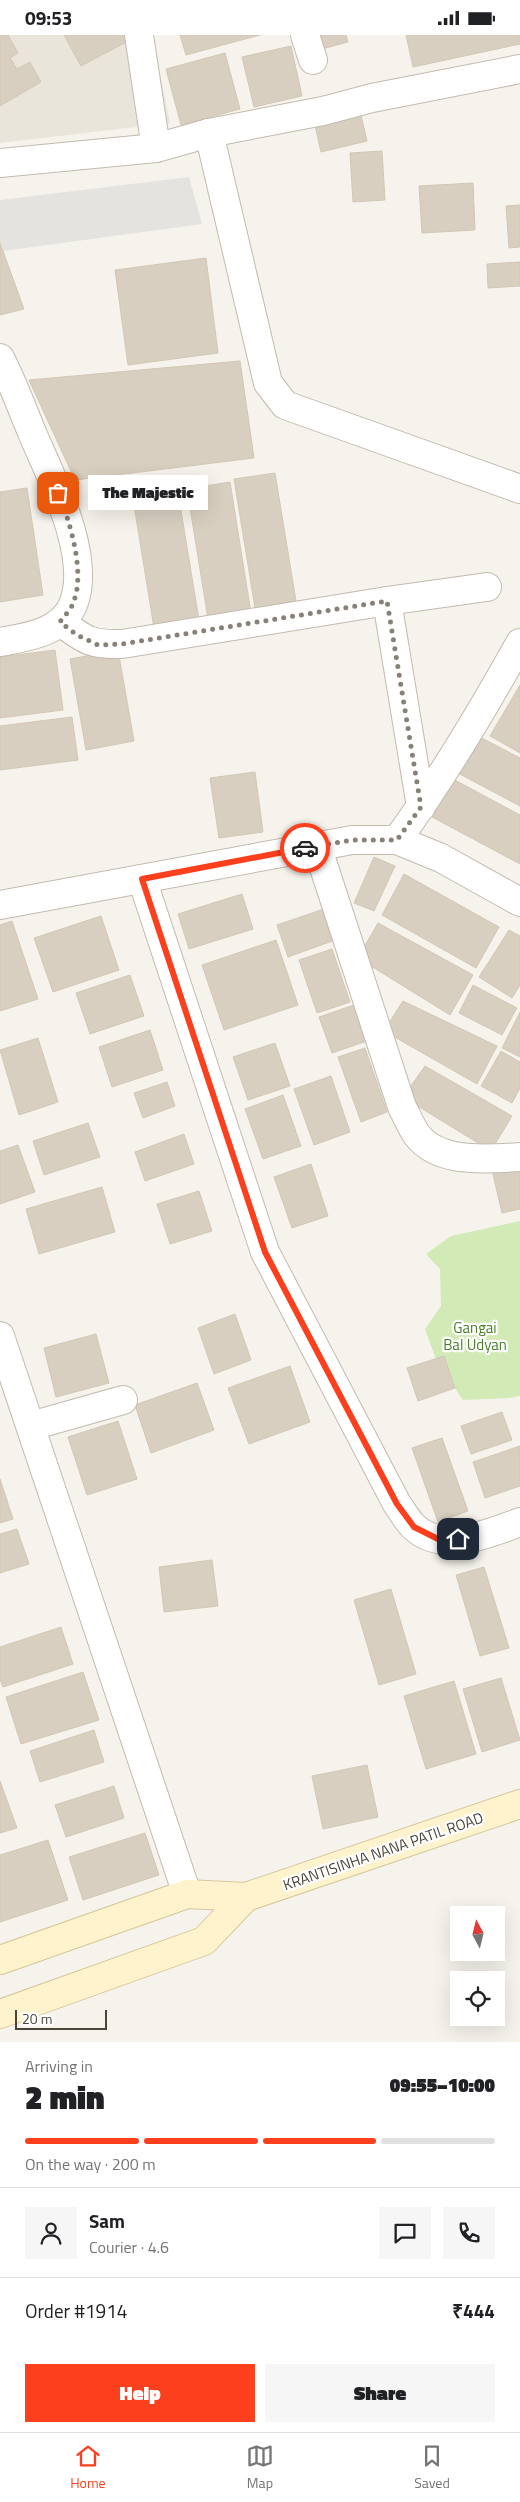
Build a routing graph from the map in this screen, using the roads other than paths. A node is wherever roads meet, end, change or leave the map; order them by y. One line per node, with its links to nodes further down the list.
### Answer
1 (139, 35): 4 (street)
2 (520, 69): 3 (street)
3 (209, 133): 4 (street); 7 (street)
4 (156, 148): 5 (street)
5 (0, 163)
6 (0, 358): 10 (street)
7 (520, 489)
8 (487, 587): 9 (street)
9 (387, 601): 10 (street); 13 (street)
10 (60, 622): 11 (street)
11 (0, 642)
12 (520, 643): 13 (street)
13 (421, 807): 14 (street)
14 (397, 840): 15 (street); 17 (street)
15 (317, 846): 16 (street); 19 (street)
16 (142, 879): 18 (street); 23 (street)
17 (520, 903)
18 (0, 905)
19 (520, 1157)
20 (0, 1336): 22 (street)
21 (123, 1400): 22 (street)
22 (31, 1426): 25 (street)
23 (520, 1522)
24 (520, 1804): 26 (main road, KRANTISINHA NANA PATIL ROAD)
25 (187, 1893): 26 (main road, KRANTISINHA NANA PATIL ROAD); 27 (main road, KRANTISINHA NANA PATIL ROAD)
26 (246, 1897): 28 (main road, KRANTISINHA NANA PATIL ROAD)
27 (0, 1960)
28 (0, 2014)

